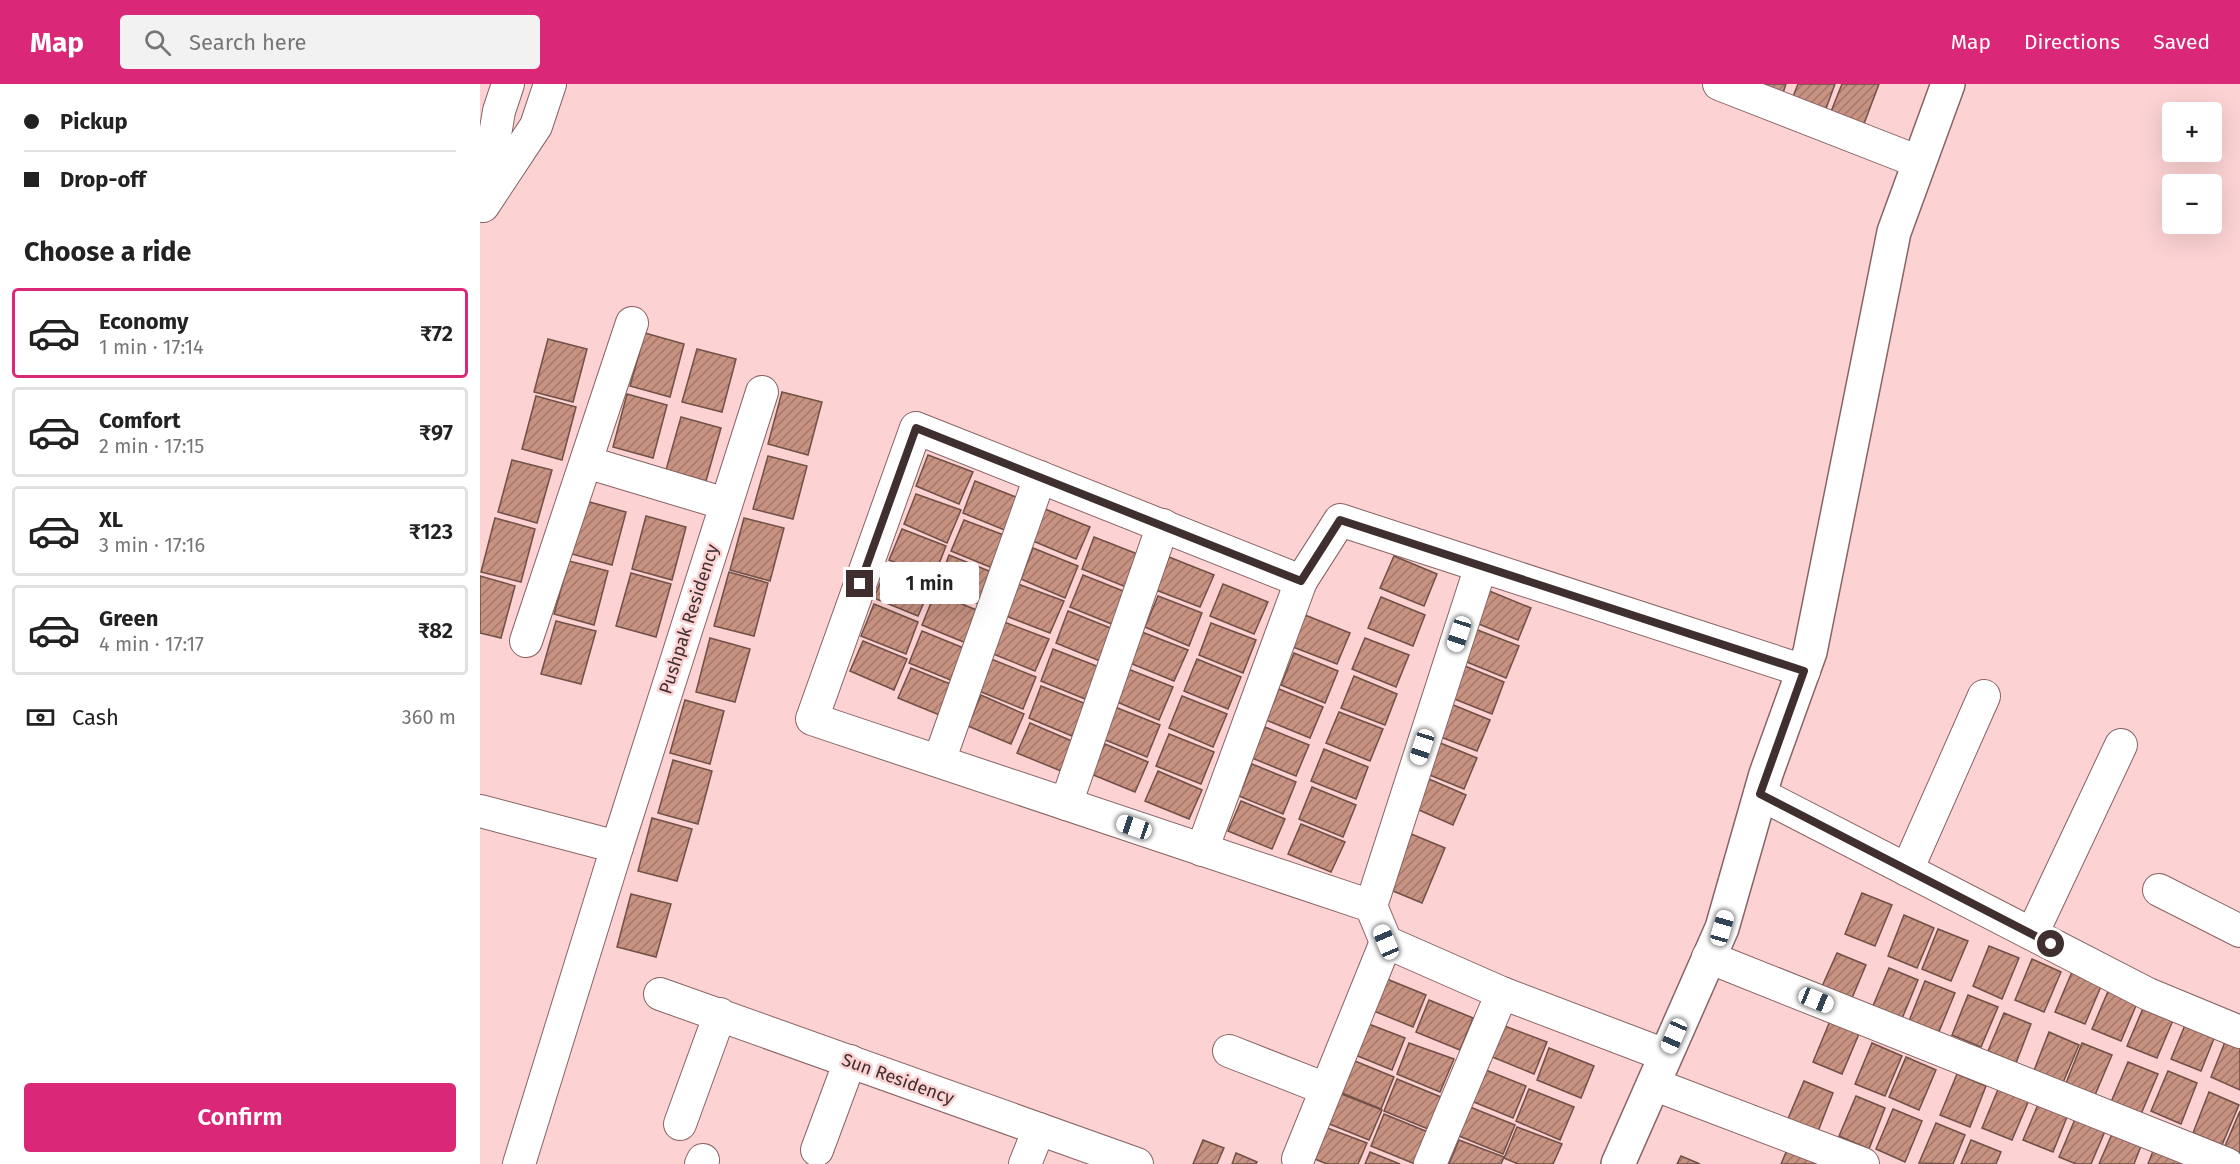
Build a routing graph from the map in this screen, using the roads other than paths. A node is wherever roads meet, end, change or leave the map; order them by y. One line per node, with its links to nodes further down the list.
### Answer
1 (508, 84): 6 (street)
2 (550, 84): 6 (street)
3 (1719, 84): 5 (street)
4 (1947, 84): 5 (street)
5 (1919, 162): 16 (street)
6 (481, 211)
7 (632, 323): 9 (street)
8 (762, 392): 11 (street, Pushpak Residency)
9 (586, 462): 11 (street); 15 (street)
10 (1040, 477): 12 (street); 19 (street); 19 (street)
11 (726, 504): 23 (street, Pushpak Residency)
12 (1163, 525): 14 (street); 21 (street)
13 (1481, 566): 14 (street); 16 (street); 27 (street)
14 (1301, 581): 24 (street)
15 (526, 641)
16 (1804, 671): 20 (street)
17 (1984, 696): 25 (street)
18 (2121, 745): 29 (street)
19 (939, 761): 21 (street)
20 (1760, 794): 25 (street); 31 (street)
21 (1066, 804): 24 (street)
22 (480, 811): 23 (street)
23 (616, 847): 44 (street, Pushpak Residency)
24 (1202, 850): 27 (street)
25 (1907, 870): 29 (street)
26 (2159, 890): 28 (street)
27 (1371, 906): 30 (street)
28 (2240, 931)
29 (2032, 934): 35 (street)
30 (1386, 942): 32 (street); 39 (street)
31 (1708, 957): 38 (street); 50 (street)
32 (1502, 993): 38 (street); 47 (street)
33 (660, 994): 34 (street, Sun Residency)
34 (720, 1014): 37 (street, Sun Residency); 40 (street)
35 (2240, 1032)
36 (1229, 1051): 39 (street)
37 (850, 1061): 41 (street, Sun Residency); 42 (street)
38 (1659, 1070): 48 (street); 49 (street)
39 (1326, 1089): 43 (street)
40 (680, 1124)
41 (1039, 1129): 45 (street); 46 (street, Sun Residency)
42 (817, 1150)
43 (1298, 1159)
44 (519, 1164)
45 (1025, 1164)
46 (1137, 1164)
47 (1430, 1164)
48 (1618, 1164)
49 (1863, 1164)
50 (2227, 1164)

